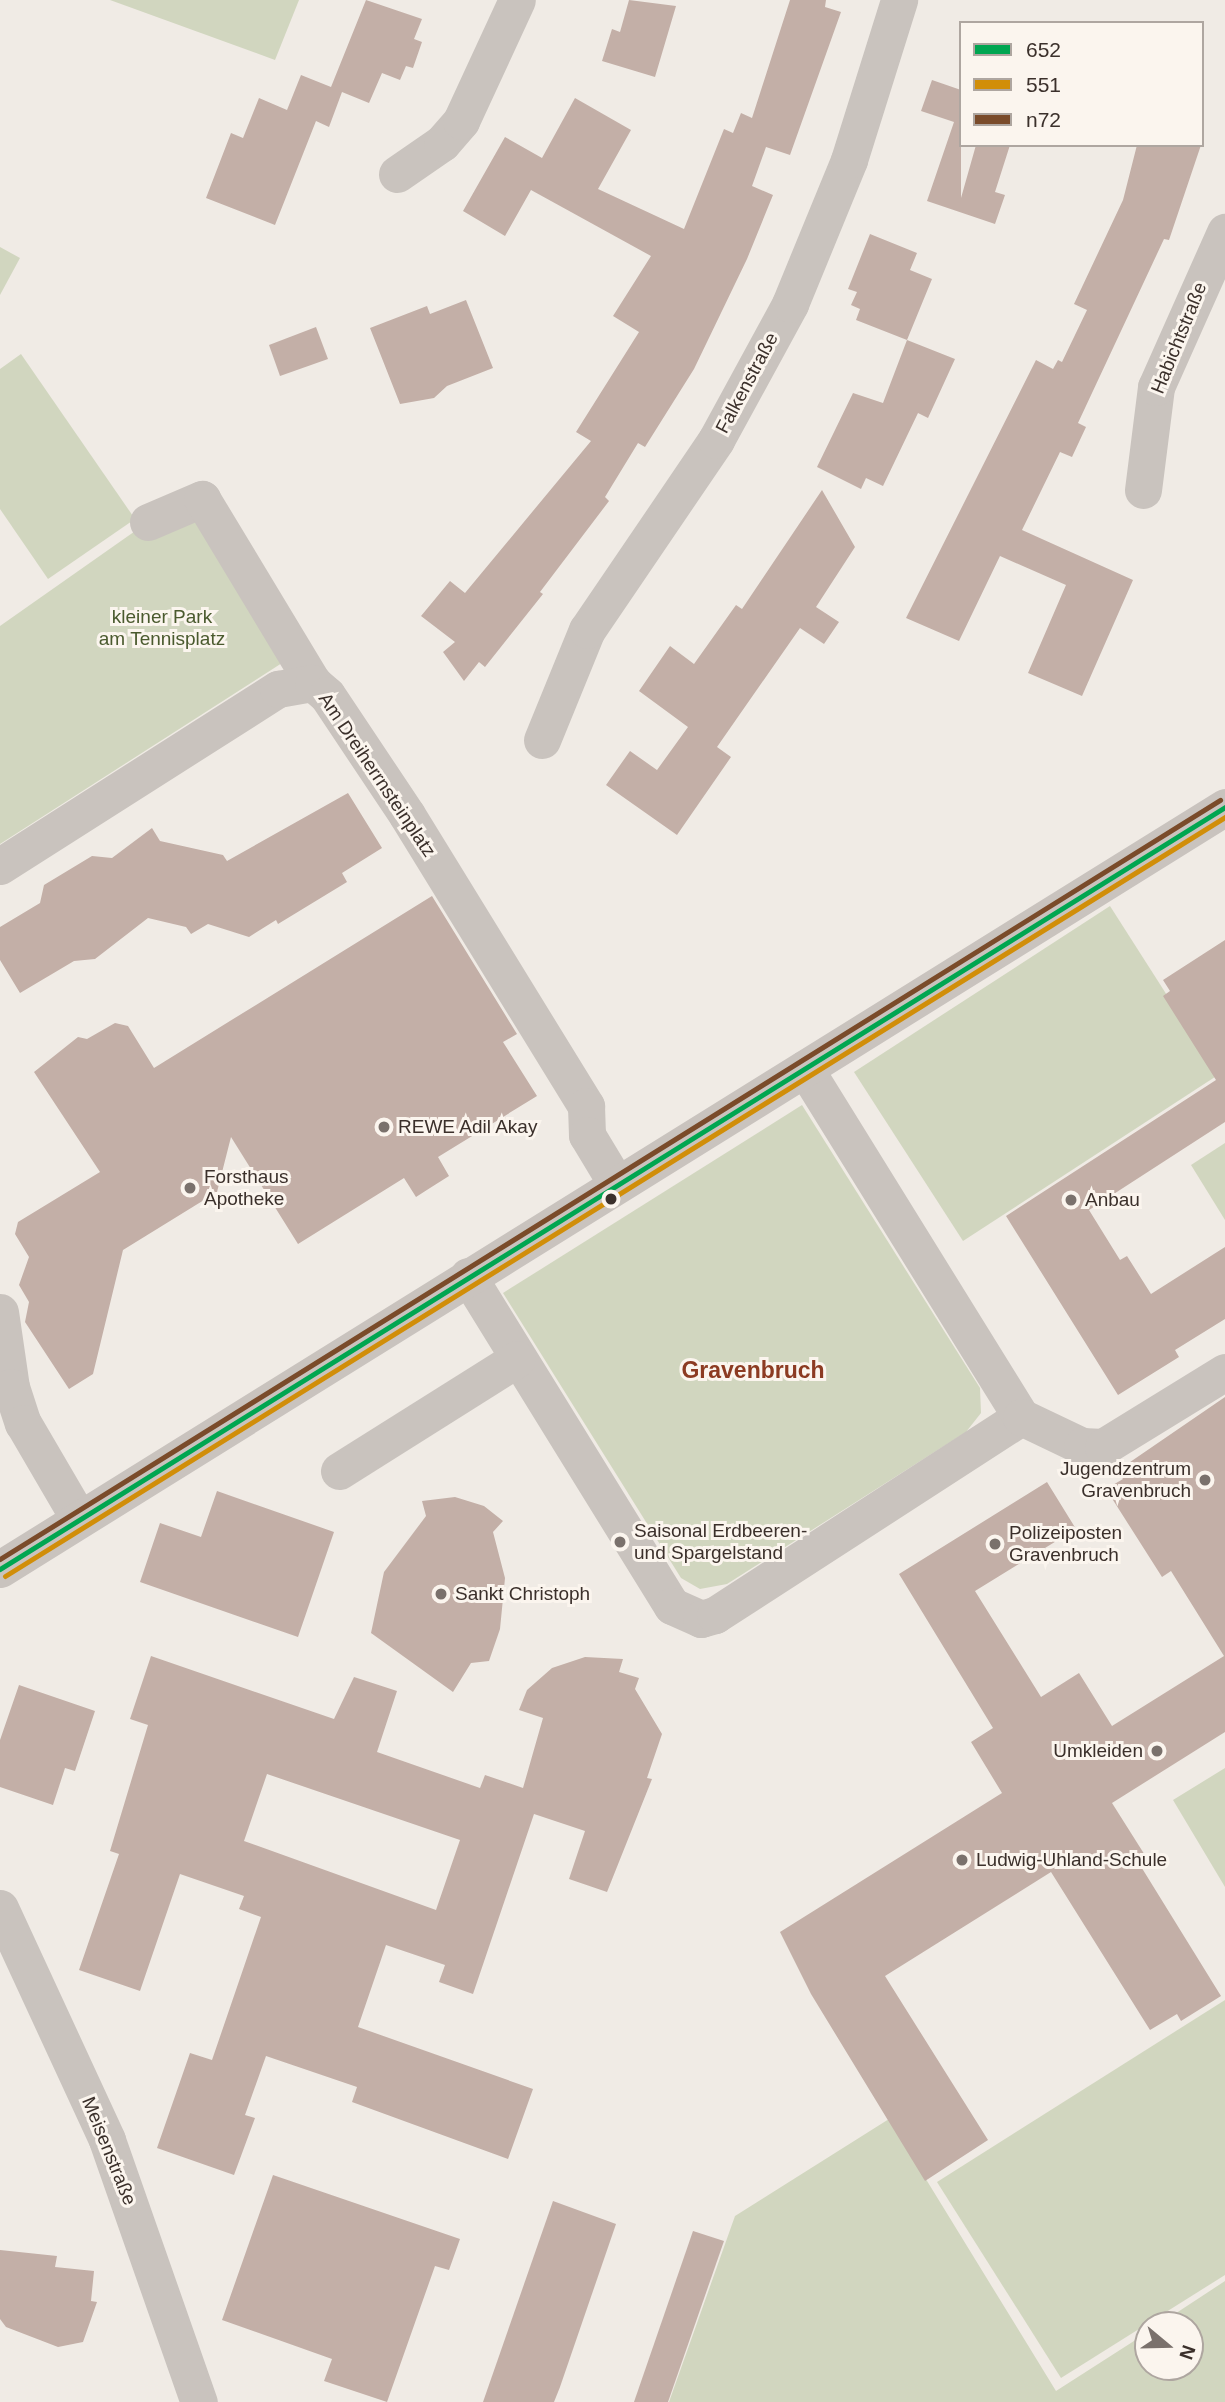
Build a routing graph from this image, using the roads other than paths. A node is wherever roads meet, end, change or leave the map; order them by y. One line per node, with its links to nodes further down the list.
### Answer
1 (517, 0): 3 (street)
2 (899, 0): 8 (street, Falkenstraße)
3 (397, 174)
4 (1225, 232): 5 (street, Habichtstraße)
5 (1143, 490)
6 (148, 522): 7 (street)
7 (313, 683): 10 (street, Am Dreiherrnsteinplatz); 12 (street, Am Dreiherrnsteinplatz)
8 (542, 740)
9 (1225, 807): 11 (street)
10 (0, 866)
11 (805, 1068): 12 (street); 17 (street)
12 (616, 1183): 13 (street)
13 (468, 1276): 15 (street); 19 (street)
14 (0, 1312): 19 (street)
15 (517, 1359): 17 (street); 18 (street)
16 (1225, 1372): 17 (street)
17 (1021, 1418)
18 (339, 1471)
19 (79, 1519): 20 (street)
20 (0, 1569)
21 (0, 1908): 22 (street, Meisenstraße)
22 (199, 2402)

